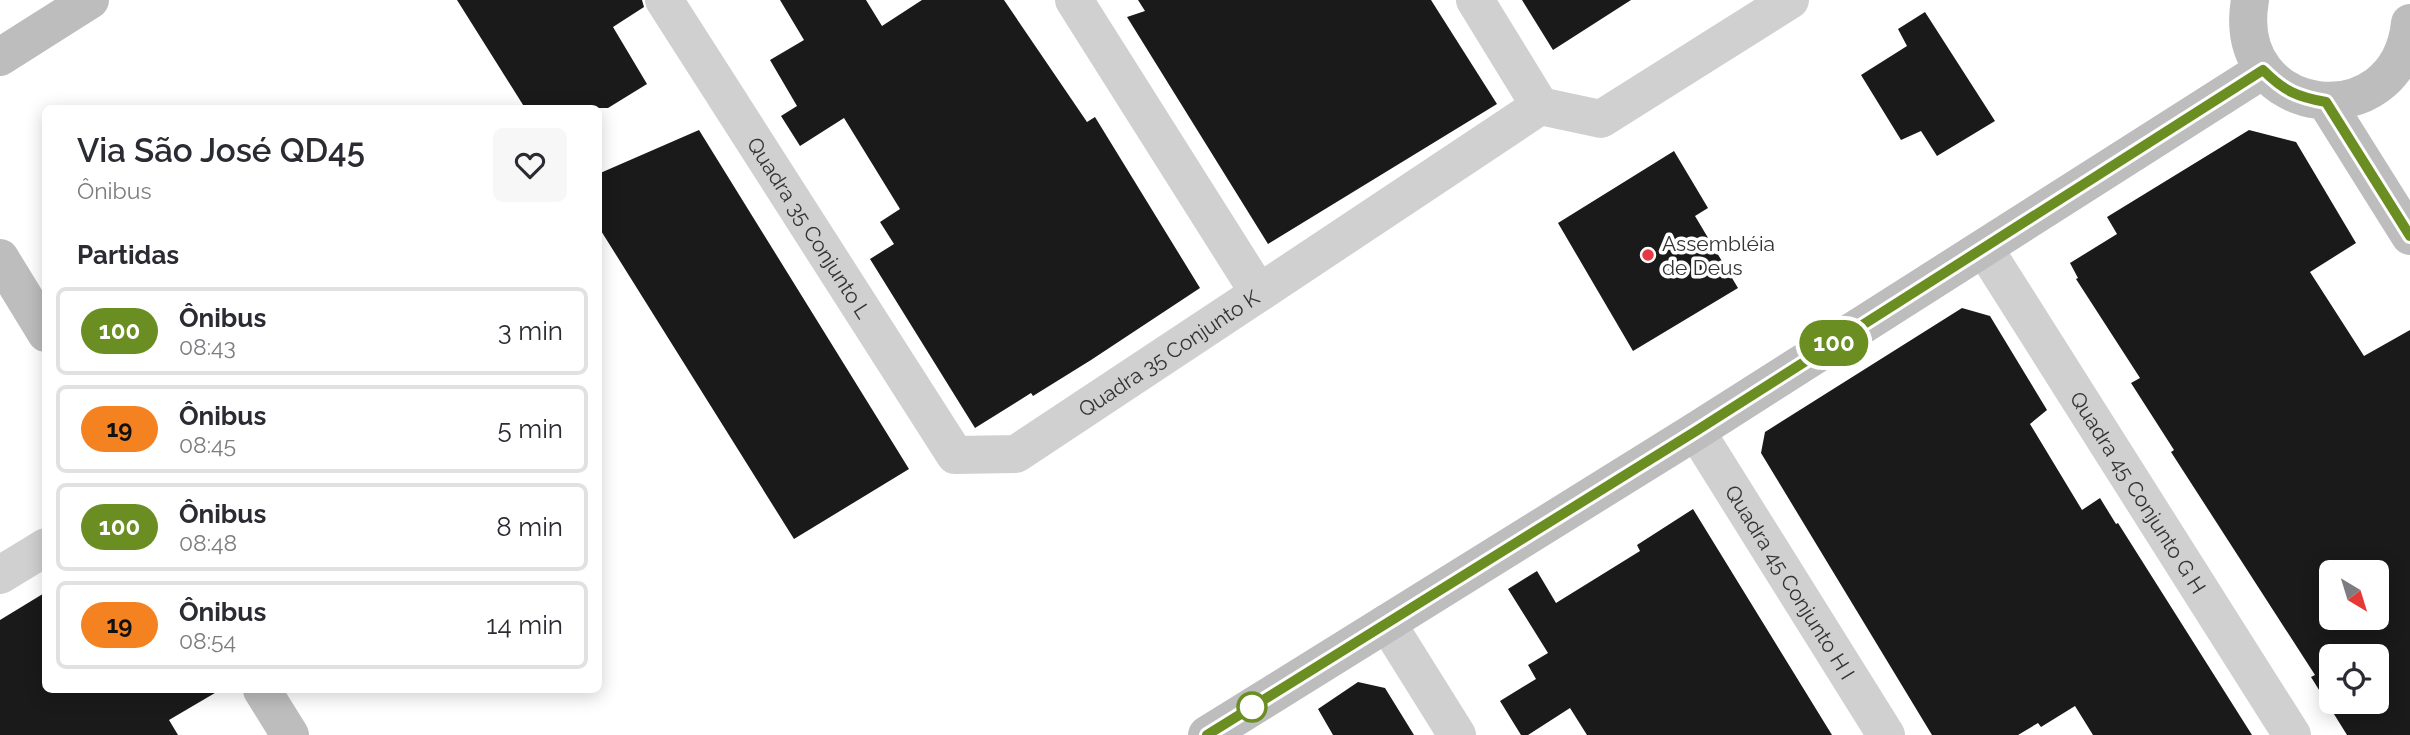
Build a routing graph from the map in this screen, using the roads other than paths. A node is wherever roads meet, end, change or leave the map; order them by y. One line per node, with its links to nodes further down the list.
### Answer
1 (90, 0): 9 (street)
2 (664, 0): 19 (street, Quadra 35 Conjunto L)
3 (1074, 0): 16 (street, Quadra 35 Conjunto K)
4 (1475, 0): 12 (street)
5 (1790, 0): 12 (street)
6 (2250, 0): 10 (street)
7 (2407, 0): 8 (street)
8 (2408, 40): 11 (street)
9 (0, 57)
10 (2263, 70): 11 (street); 14 (street)
11 (2326, 102): 13 (street)
12 (1540, 106): 16 (street)
13 (2410, 236)
14 (1984, 248): 18 (street); 28 (street, Quadra 45 Conjunto G H)
15 (0, 258): 17 (street)
16 (1259, 293): 19 (street, Quadra 35 Conjunto K)
17 (42, 326)
18 (1696, 431): 22 (street); 27 (street, Quadra 45 Conjunto H I)
19 (955, 455)
20 (42, 549): 21 (street)
21 (0, 575)
22 (1387, 623): 25 (street); 26 (street)
23 (264, 693): 24 (street)
24 (290, 735)
25 (1207, 735)
26 (1457, 735)
27 (1886, 735)
28 (2292, 735)

